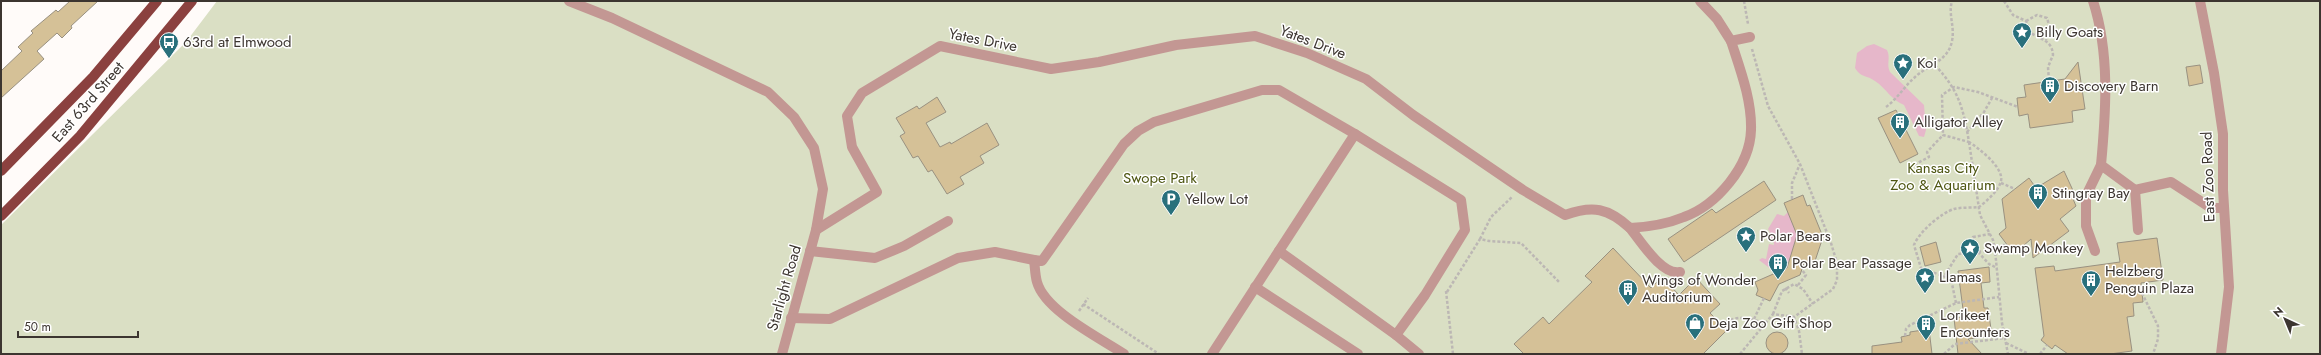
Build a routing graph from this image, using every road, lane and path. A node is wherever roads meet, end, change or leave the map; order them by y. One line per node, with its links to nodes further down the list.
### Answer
1 (158, 1): 27 (main road, East 63rd Street)
2 (192, 1): 35 (main road, East 63rd Street)
3 (570, 1): 38 (street)
4 (1700, 1): 13 (street)
5 (1744, 1): 11 (path)
6 (1952, 1): 14 (path)
7 (2004, 1): 10 (path)
8 (2093, 1): 25 (street)
9 (2200, 1): 34 (street, East Zoo Road)
10 (2026, 21): 12 (path); 12 (path)
11 (1750, 37): 13 (street); 24 (path)
12 (2046, 40): 15 (path)
13 (1731, 41): 37 (street)
14 (1935, 65): 16 (path); 18 (path)
15 (2049, 81)
16 (1954, 87): 17 (path); 20 (path); 22 (path)
17 (1992, 98): 19 (path); 20 (path)
18 (1886, 107)
19 (2018, 108)
20 (1967, 132): 23 (path)
21 (1355, 134): 45 (street); 48 (street); 73 (street)
22 (1943, 135): 23 (path); 26 (path)
23 (1968, 142): 28 (path); 33 (path)
24 (1800, 164): 32 (path); 64 (path)
25 (2101, 165): 30 (street); 47 (street)
26 (1910, 167)
27 (1, 171)
28 (2001, 183): 29 (path); 33 (path)
29 (2015, 189)
30 (2135, 190): 34 (street); 39 (street)
31 (1516, 194): 41 (path)
32 (1792, 199)
33 (1979, 207): 40 (path); 52 (path)
34 (2224, 208): 91 (street, East Zoo Road)
35 (1, 216)
36 (948, 221): 44 (street)
37 (1630, 228): 38 (street, Yates Drive); 51 (street)
38 (816, 230): 44 (street, Starlight Road)
39 (2138, 230)
40 (1990, 234): 43 (path); 46 (path)
41 (1480, 239): 53 (path); 83 (path)
42 (2006, 244): 43 (path)
43 (1995, 250): 46 (path); 49 (path)
44 (810, 251): 68 (street, Starlight Road)
45 (1279, 251): 55 (street); 73 (street)
46 (1976, 252): 49 (path); 52 (path)
47 (2095, 252)
48 (1034, 260): 68 (street); 78 (street)
49 (1998, 268): 59 (path)
50 (1802, 270): 54 (path)
51 (1680, 272)
52 (1945, 275): 62 (path)
53 (1560, 283)
54 (1798, 285): 56 (path); 64 (path)
55 (1255, 287): 80 (street); 81 (street)
56 (1785, 288): 57 (path); 66 (path)
57 (1790, 292)
58 (2142, 293): 90 (path)
59 (1999, 297): 62 (path); 74 (path)
60 (1088, 298): 63 (path)
61 (1764, 298): 69 (path)
62 (1956, 303): 72 (path)
63 (1083, 304): 65 (path); 79 (path)
64 (1812, 304): 67 (path)
65 (1077, 313)
66 (1773, 314): 67 (path); 70 (path)
67 (1794, 317): 85 (path)
68 (791, 318): 77 (street, Starlight Road)
69 (1754, 319): 70 (path); 71 (path)
70 (1764, 323): 84 (path)
71 (1722, 325)
72 (1910, 334)
73 (1396, 335): 82 (street)
74 (2005, 338): 75 (path); 86 (path)
75 (2006, 343): 87 (path); 88 (path)
76 (2047, 345): 89 (path)
77 (782, 354)
78 (1124, 354)
79 (1159, 354)
80 (1212, 354)
81 (1358, 354)
82 (1419, 354)
83 (1453, 354)
84 (1740, 354)
85 (1802, 354)
86 (1944, 354)
87 (2008, 354)
88 (2029, 354)
89 (2040, 354)
90 (2153, 354)
91 (2221, 354)

